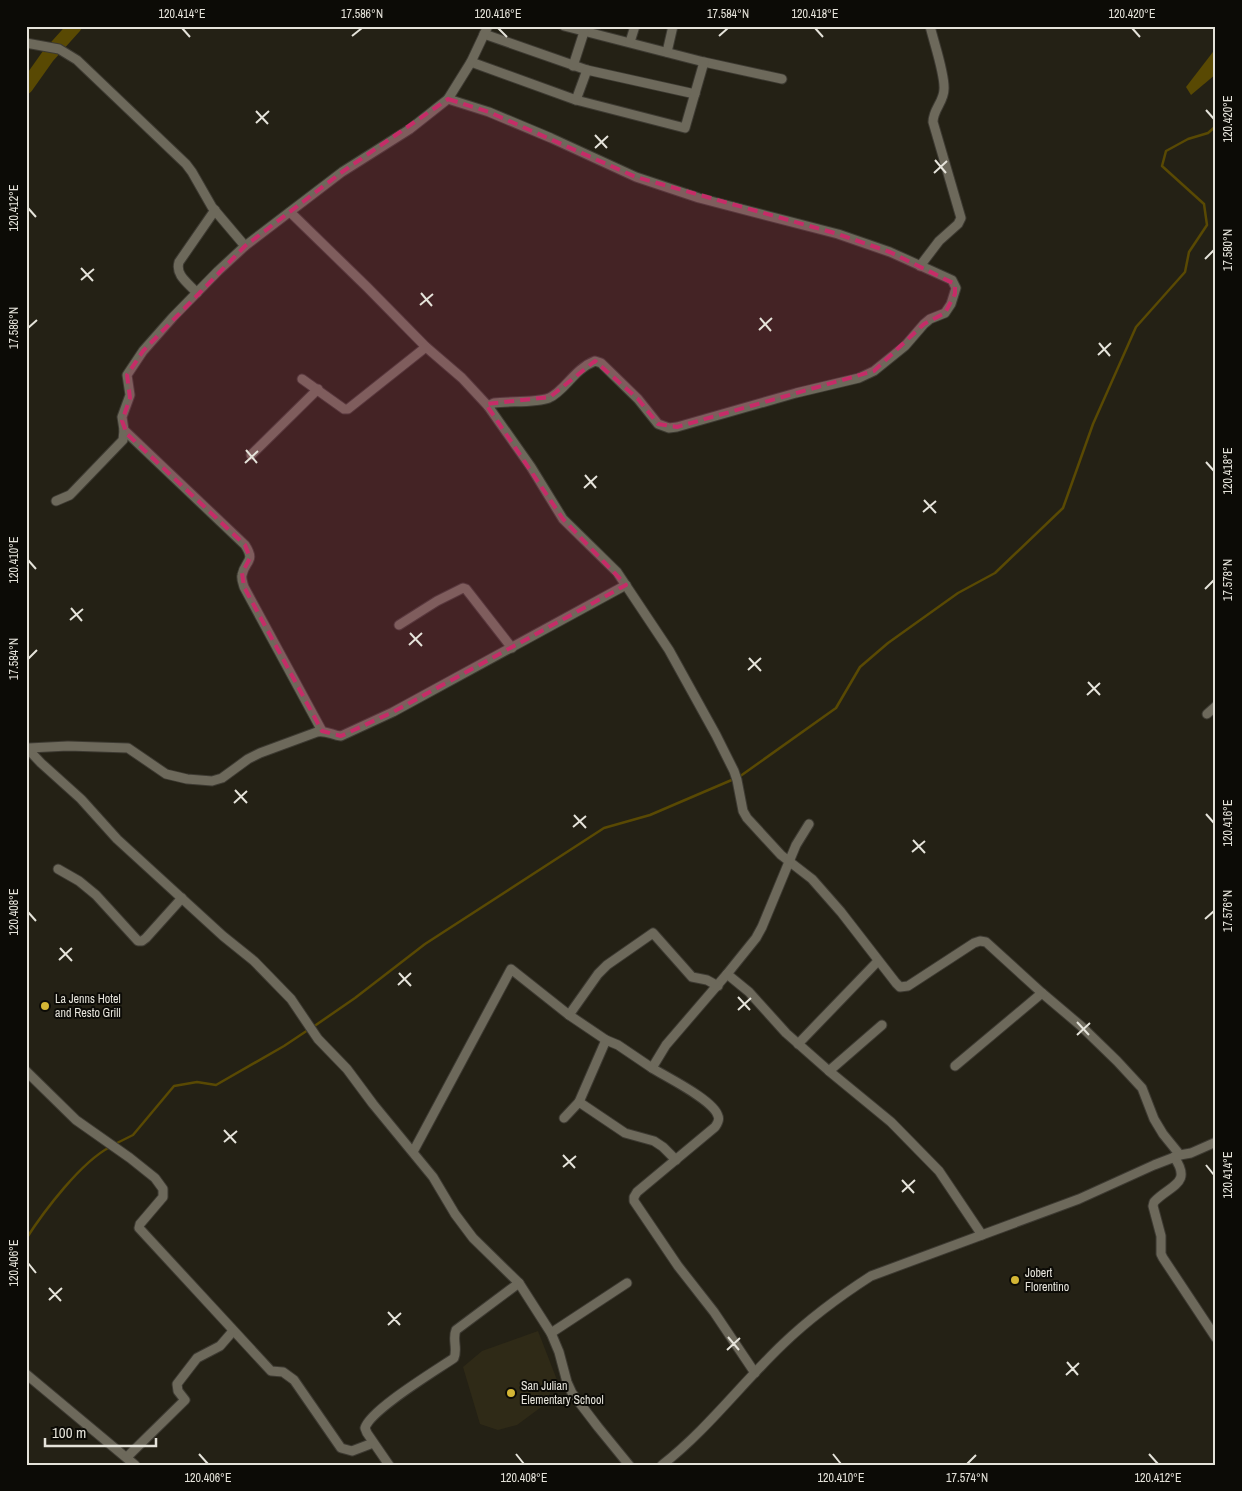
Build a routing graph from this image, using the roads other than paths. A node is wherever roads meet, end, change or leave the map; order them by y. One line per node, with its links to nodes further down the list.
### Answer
1 (564, 26): 6 (street)
2 (635, 26): 7 (street)
3 (672, 26): 9 (street)
4 (930, 26): 21 (street)
5 (486, 30): 10 (street); 12 (street)
6 (584, 32): 7 (street); 12 (street)
7 (630, 42): 9 (street)
8 (26, 43): 18 (street)
9 (667, 52): 11 (street)
10 (471, 62): 16 (street); 17 (street)
11 (704, 62): 14 (street); 15 (street)
12 (573, 66): 13 (street)
13 (587, 70): 15 (street); 17 (street)
14 (782, 79)
15 (695, 94): 17 (street)
16 (448, 99): 19 (street); 21 (street)
17 (576, 100)
18 (215, 210): 20 (street); 22 (street)
19 (290, 212): 20 (street); 23 (street)
20 (245, 246): 22 (street)
21 (920, 266): 26 (street)
22 (197, 293): 27 (street)
23 (426, 347): 25 (street); 26 (street)
24 (302, 379): 25 (street)
25 (318, 389): 28 (street)
26 (488, 406): 30 (street)
27 (124, 430): 29 (street); 35 (street)
28 (251, 455)
29 (56, 501)
30 (626, 585): 32 (street); 38 (street)
31 (400, 626): 32 (street)
32 (512, 648): 35 (street)
33 (1216, 706): 34 (street)
34 (1207, 714)
35 (322, 730): 36 (street)
36 (27, 748): 40 (street)
37 (808, 824): 38 (street)
38 (790, 860): 41 (street); 42 (street)
39 (58, 869): 40 (street)
40 (182, 898): 56 (street)
41 (878, 961): 44 (street); 48 (street)
42 (727, 974): 43 (street); 48 (street)
43 (718, 986): 45 (street); 50 (street)
44 (1042, 993): 49 (street); 57 (street)
45 (569, 1016): 47 (street); 56 (street)
46 (882, 1025): 52 (street)
47 (606, 1040): 50 (street); 53 (street)
48 (798, 1044): 52 (street)
49 (954, 1066)
50 (652, 1068): 58 (street)
51 (26, 1071): 62 (street)
52 (829, 1071): 59 (street)
53 (580, 1102): 54 (street); 58 (street)
54 (564, 1118)
55 (1216, 1142): 57 (street)
56 (412, 1152): 60 (street)
57 (1177, 1156): 59 (street); 64 (street)
58 (676, 1160): 65 (street)
59 (982, 1235): 65 (street)
60 (519, 1283): 63 (street); 67 (street)
61 (627, 1283): 63 (street)
62 (233, 1331): 67 (street); 68 (street)
63 (551, 1333): 71 (street)
64 (1216, 1338)
65 (755, 1373): 72 (street)
66 (26, 1374): 68 (street)
67 (373, 1443): 70 (street)
68 (127, 1457): 69 (street)
69 (136, 1465)
70 (389, 1465)
71 (629, 1465)
72 (662, 1465)

